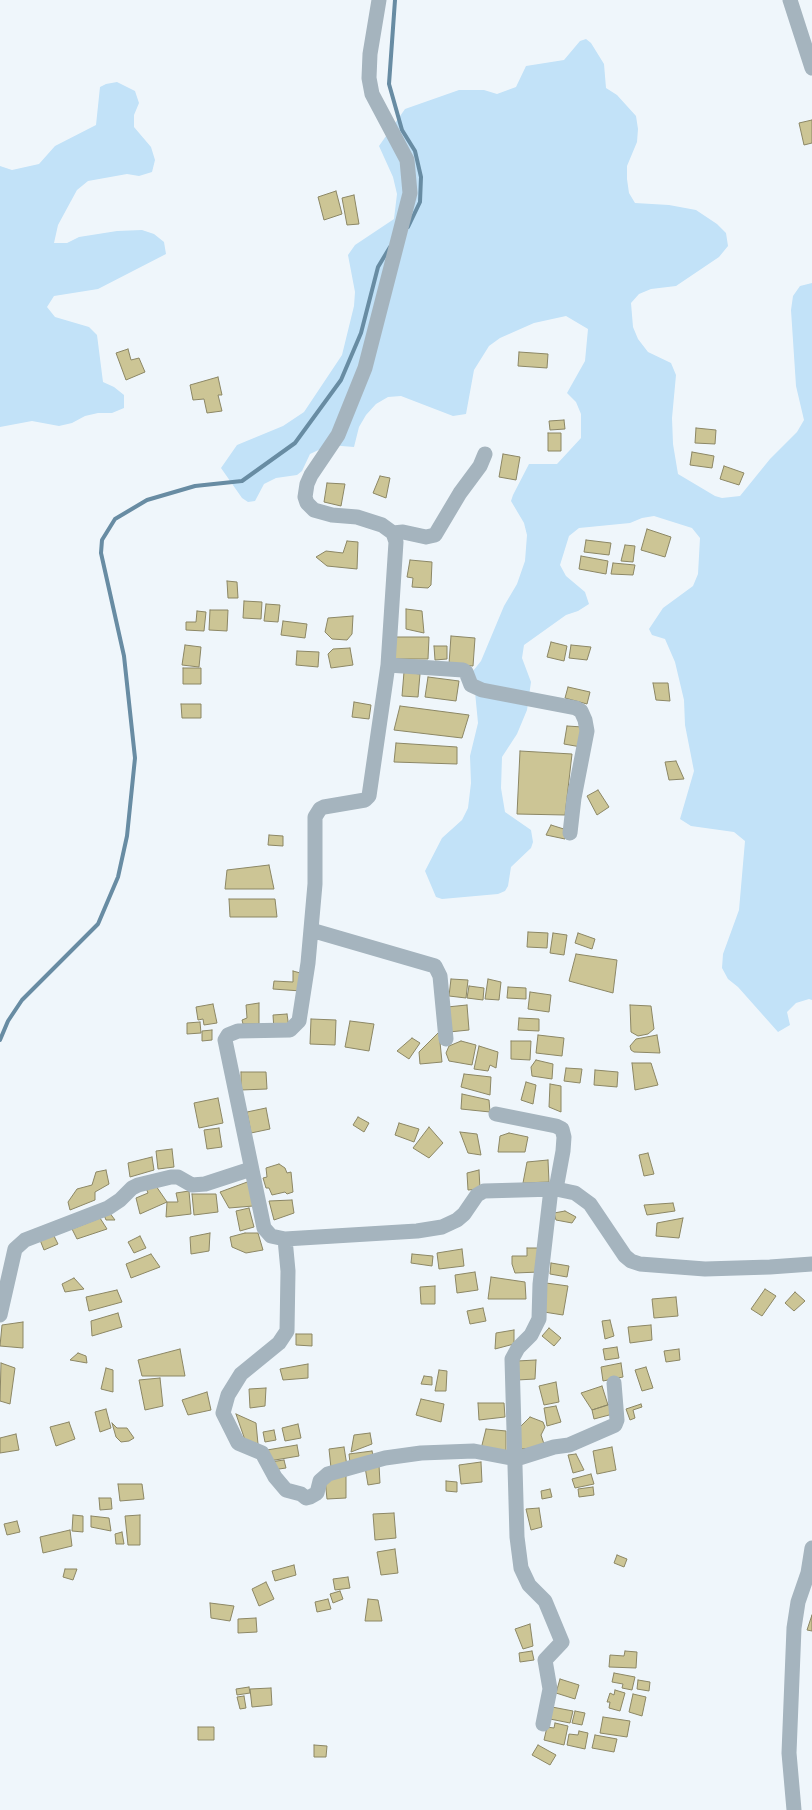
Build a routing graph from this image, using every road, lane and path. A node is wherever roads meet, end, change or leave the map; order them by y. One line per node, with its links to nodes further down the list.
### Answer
1 (379, 0): 5 (street)
2 (790, 0): 3 (street)
3 (812, 68)
4 (485, 454): 5 (street)
5 (393, 533): 6 (street)
6 (388, 665): 7 (street); 8 (street)
7 (570, 833)
8 (311, 930): 9 (street); 11 (street)
9 (446, 1039)
10 (496, 1114): 12 (street)
11 (251, 1170): 13 (street); 15 (street)
12 (553, 1189): 13 (street); 14 (street); 17 (street)
13 (285, 1239): 17 (street)
14 (812, 1264)
15 (0, 1315)
16 (614, 1383): 17 (street)
17 (516, 1459): 19 (street)
18 (812, 1548): 20 (street)
19 (543, 1724)
20 (794, 1810)

